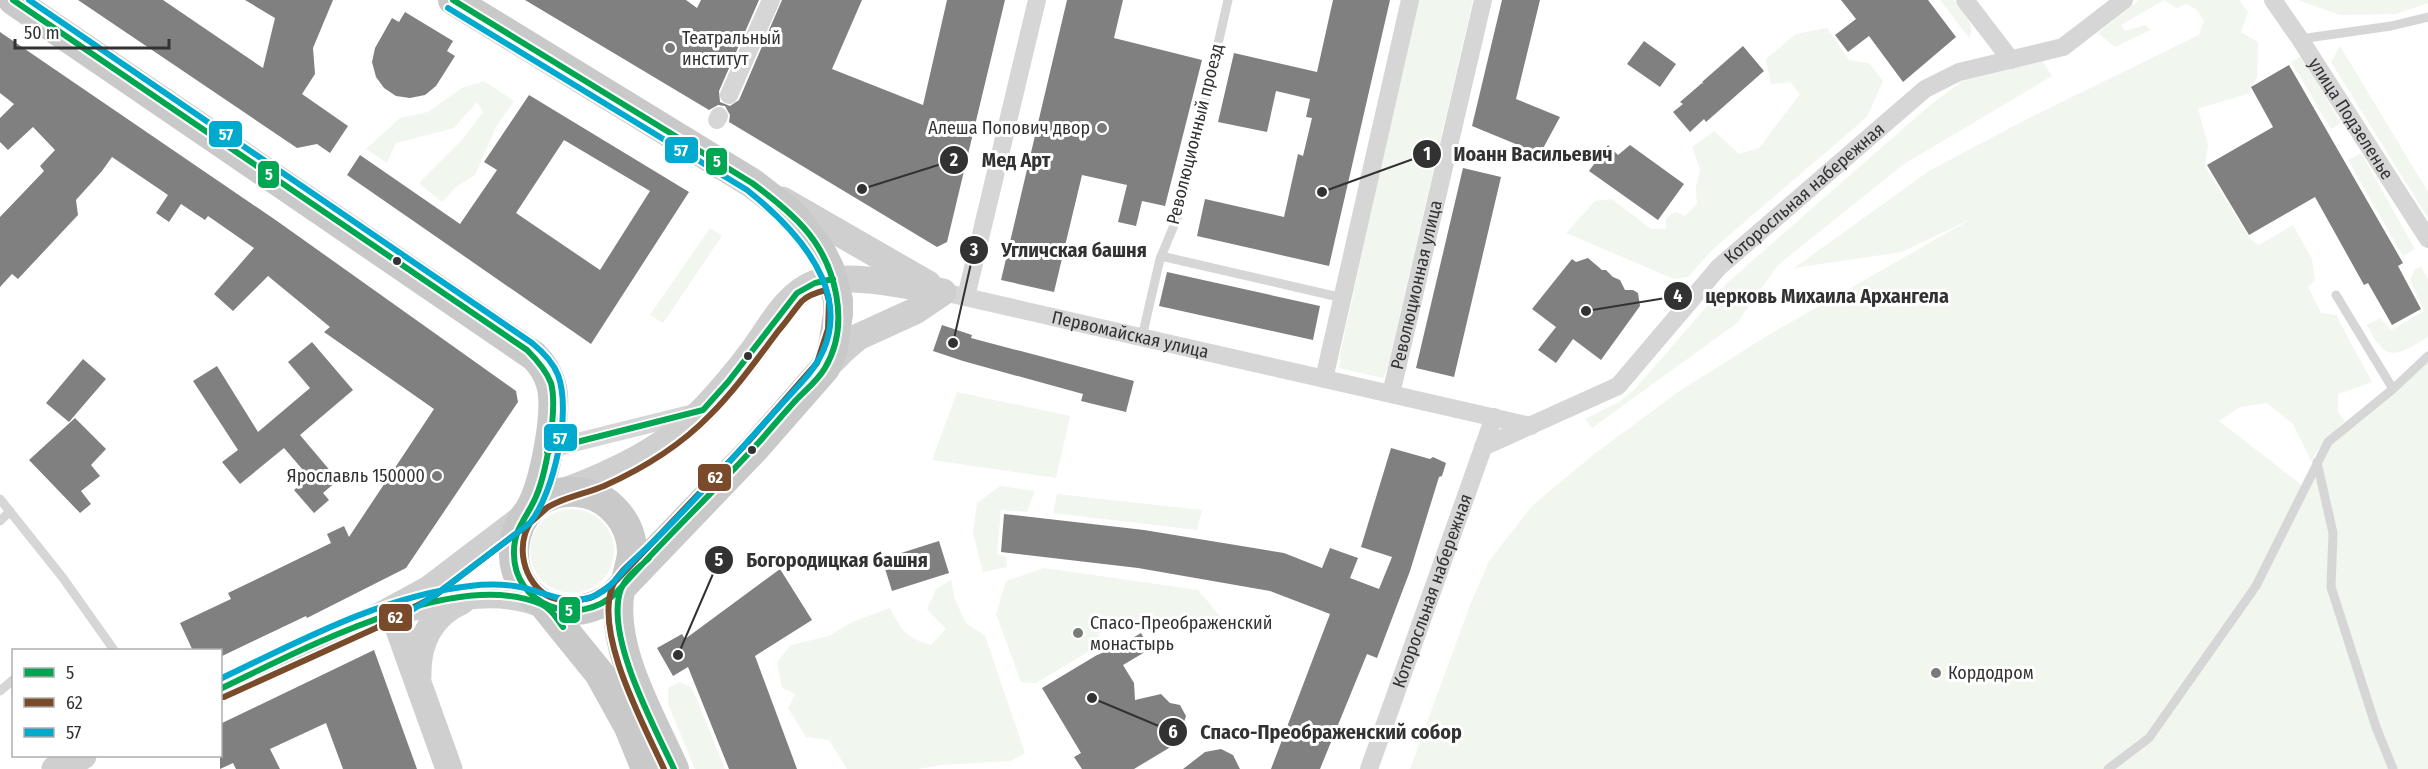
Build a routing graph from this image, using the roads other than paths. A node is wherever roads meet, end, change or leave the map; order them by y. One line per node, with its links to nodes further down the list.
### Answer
1 (13, 0): 32 (main road)
2 (453, 0): 15 (main road, Первомайская улица)
3 (771, 0): 14 (street)
4 (1037, 0): 19 (street)
5 (1228, 0): 17 (lane, Революционный проезд)
6 (1410, 0): 21 (street)
7 (1483, 0): 27 (street, Революционная улица)
8 (1965, 0): 13 (street)
9 (2124, 0): 13 (street, Которосльная набережная)
10 (2273, 0): 12 (street, улица Подзеленье)
11 (2428, 17): 12 (lane)
12 (2300, 39): 16 (street, улица Подзеленье)
13 (2011, 60): 30 (street, Которосльная набережная)
14 (729, 95)
15 (752, 183): 18 (main road, Первомайская улица); 19 (street, Первомайская улица)
16 (2428, 238)
17 (1161, 256): 21 (lane); 22 (lane, Революционный проезд)
18 (833, 279): 19 (street); 24 (main road, Первомайская улица); 28 (street)
19 (954, 294): 22 (street, Первомайская улица); 24 (street)
20 (2336, 295): 26 (lane)
21 (1343, 298): 25 (street)
22 (1142, 338): 25 (street, Первомайская улица)
23 (2428, 356): 26 (lane)
24 (825, 368): 39 (main road)
25 (1324, 379): 27 (street, Первомайская улица)
26 (2393, 389): 33 (lane)
27 (1391, 394): 29 (street, Первомайская улица)
28 (703, 410): 32 (street); 34 (street)
29 (1494, 417): 30 (street, Первомайская улица); 31 (street, Которосльная набережная)
30 (1531, 426): 31 (street, Которосльная набережная)
31 (1483, 447): 53 (street, Которосльная набережная)
32 (547, 453): 37 (main road)
33 (2317, 462): 54 (lane); 55 (lane)
34 (559, 494): 37 (main road); 39 (main road)
35 (0, 499): 36 (lane)
36 (10, 511): 38 (lane); 43 (lane)
37 (528, 513): 41 (main road); 42 (street)
38 (0, 521)
39 (623, 585): 41 (main road); 52 (main road)
40 (488, 594): 41 (street); 42 (street); 47 (street)
41 (544, 605): 51 (main road)
42 (402, 607): 45 (street); 47 (street)
43 (113, 649)
44 (12, 681): 46 (lane)
45 (222, 688)
46 (0, 691)
47 (422, 694): 50 (street)
48 (81, 757): 49 (street)
49 (55, 769)
50 (449, 769)
51 (646, 769)
52 (674, 769)
53 (1369, 769)
54 (2108, 769)
55 (2393, 769)

